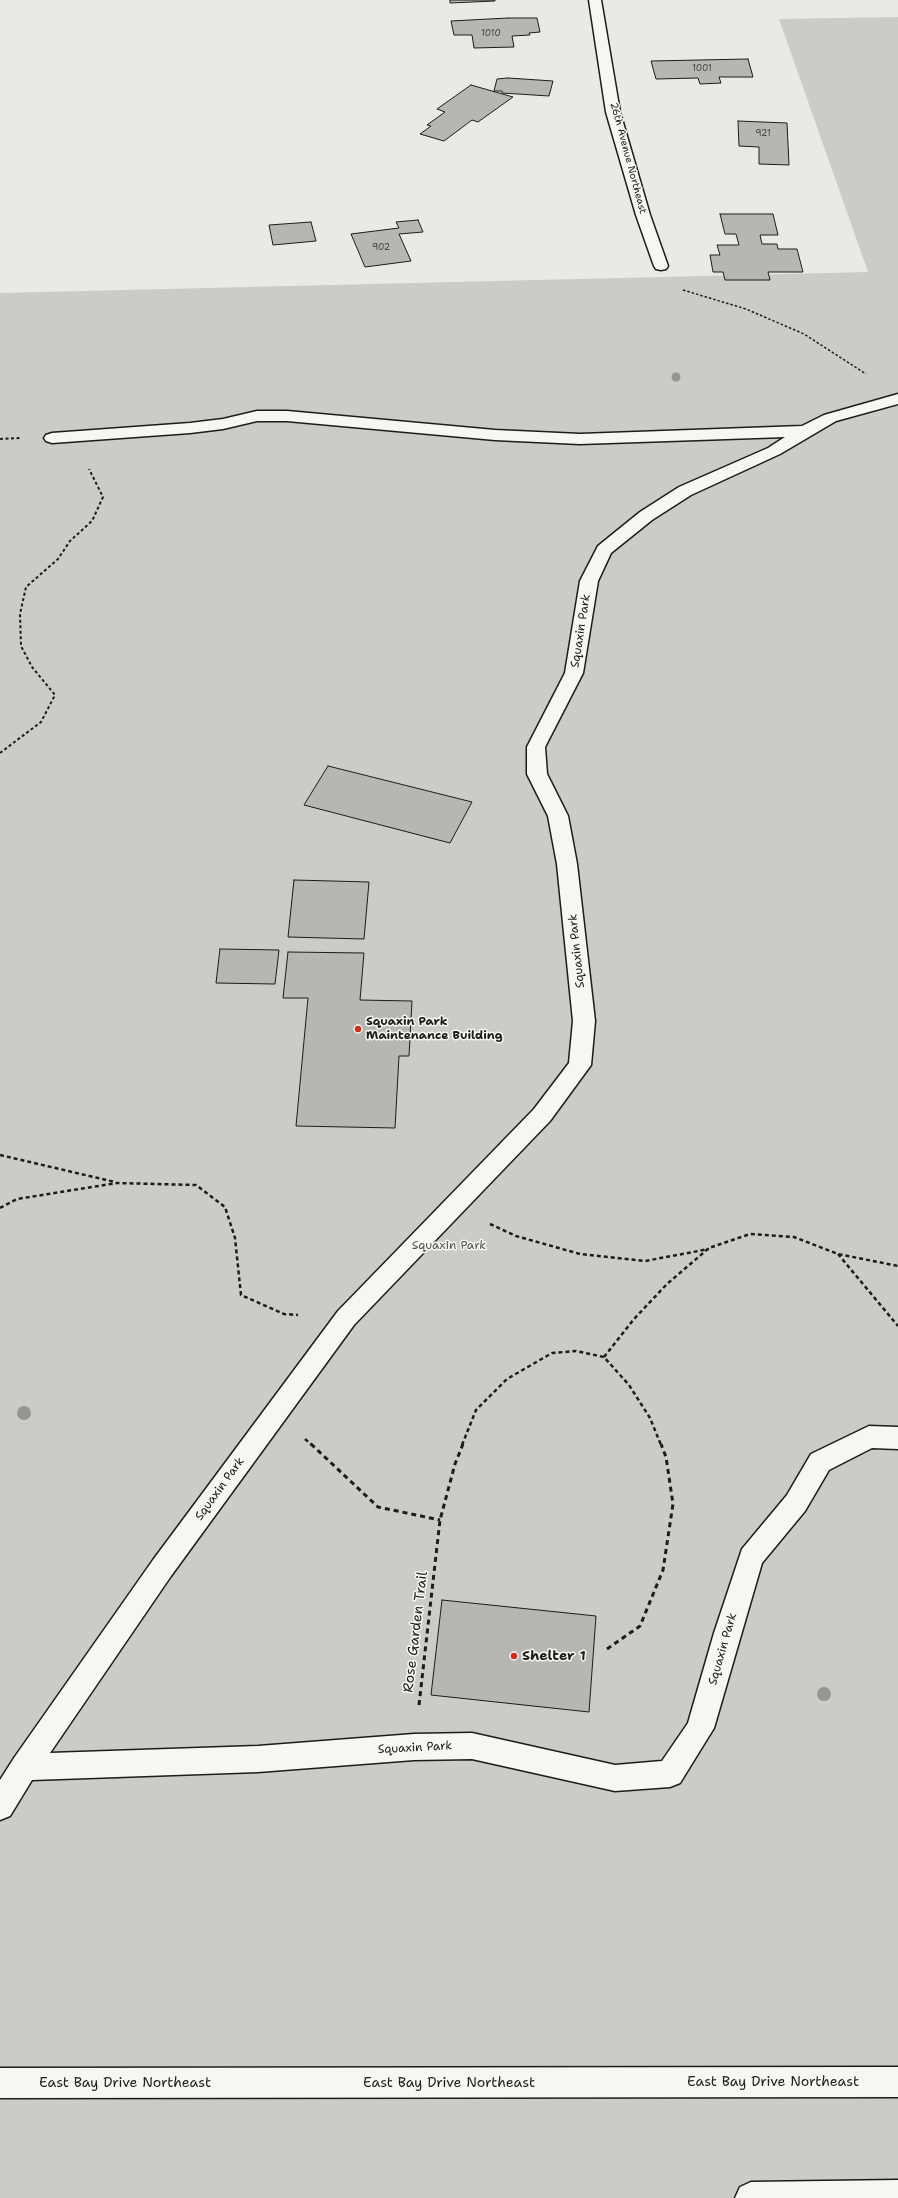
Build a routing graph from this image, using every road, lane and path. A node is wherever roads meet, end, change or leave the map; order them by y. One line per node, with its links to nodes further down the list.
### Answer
1 (595, 0): 2 (street, 26th Avenue Northeast)
2 (661, 266): 3 (path)
3 (894, 400): 4 (street, Squaxin Park)
4 (805, 431): 5 (street); 11 (street, Squaxin Park)
5 (52, 438): 6 (path); 7 (path)
6 (0, 439)
7 (0, 753)
8 (0, 1155): 9 (path)
9 (118, 1183): 10 (path); 15 (path)
10 (0, 1208)
11 (451, 1208): 12 (path); 15 (street, Squaxin Park)
12 (709, 1248): 13 (path); 17 (path)
13 (838, 1254): 14 (path); 16 (path)
14 (898, 1266)
15 (346, 1318): 18 (street, Squaxin Park)
16 (898, 1326)
17 (604, 1357): 20 (path, Rose Garden Trail); 21 (path)
18 (276, 1411): 20 (path); 23 (street, Squaxin Park)
19 (898, 1438): 22 (street, Squaxin Park)
20 (440, 1520): 22 (path, Rose Garden Trail)
21 (608, 1649)
22 (414, 1746): 23 (street, Squaxin Park)
23 (24, 1767): 24 (street)
24 (0, 1806)
25 (898, 2082): 26 (street, East Bay Drive Northeast)
26 (0, 2083)
27 (898, 2196): 28 (street)
28 (751, 2198)

